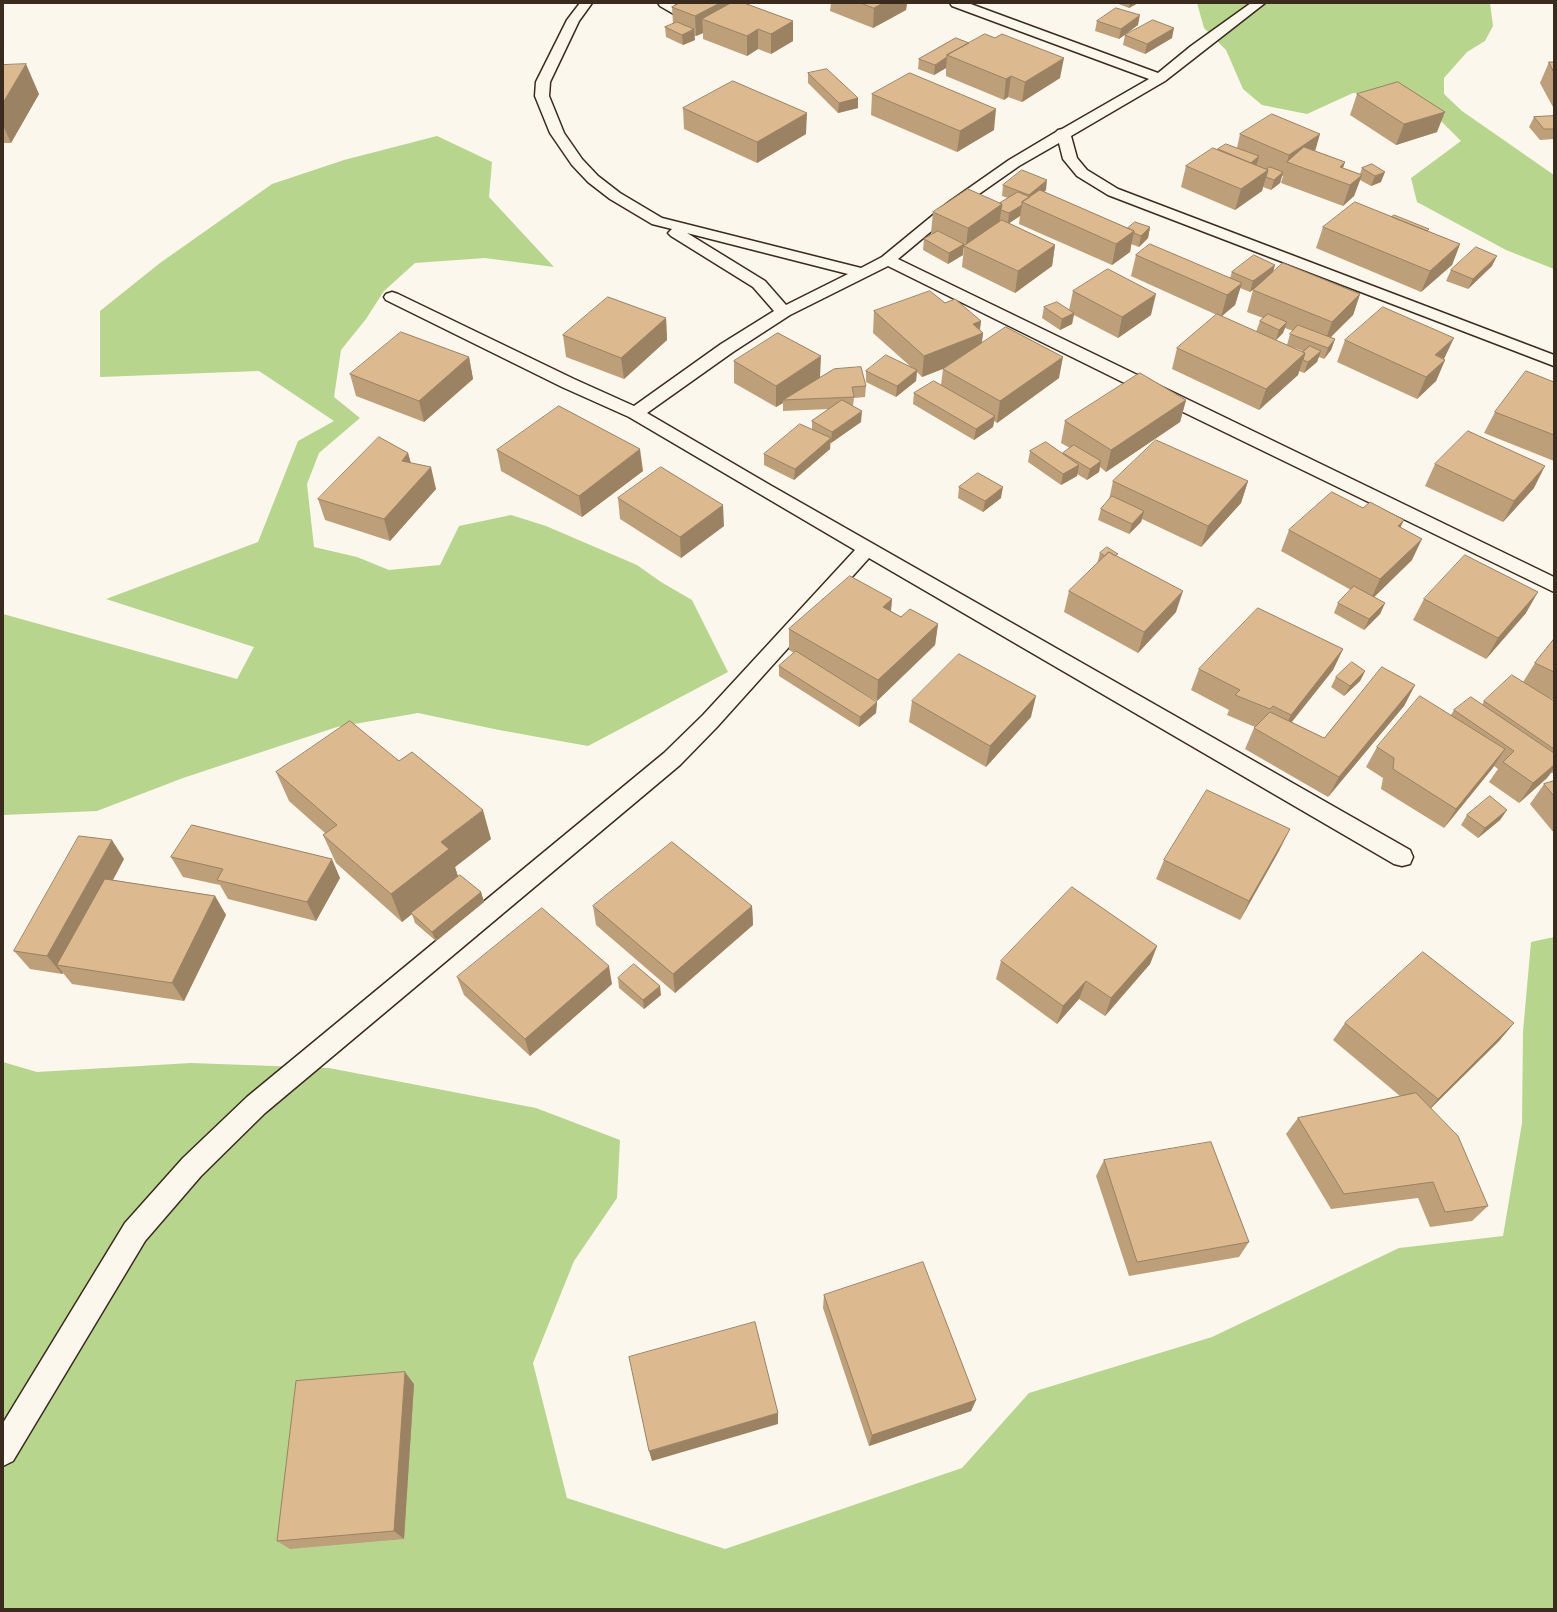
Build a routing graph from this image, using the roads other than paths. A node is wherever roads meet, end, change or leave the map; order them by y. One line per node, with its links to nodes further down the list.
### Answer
1 (586, 3): 8 (street)
2 (664, 3): 5 (street)
3 (956, 3): 6 (street)
4 (1258, 3): 6 (street)
5 (683, 14)
6 (1160, 78): 7 (street)
7 (1063, 133): 9 (street); 13 (street)
8 (657, 221): 10 (street); 12 (street)
9 (888, 260): 10 (street); 16 (street)
10 (863, 273): 12 (street)
11 (392, 297): 14 (street)
12 (784, 312): 14 (street)
13 (1554, 360)
14 (635, 413): 15 (street)
15 (867, 549): 17 (street); 18 (street)
16 (1554, 585)
17 (1402, 857)
18 (3, 1451)

